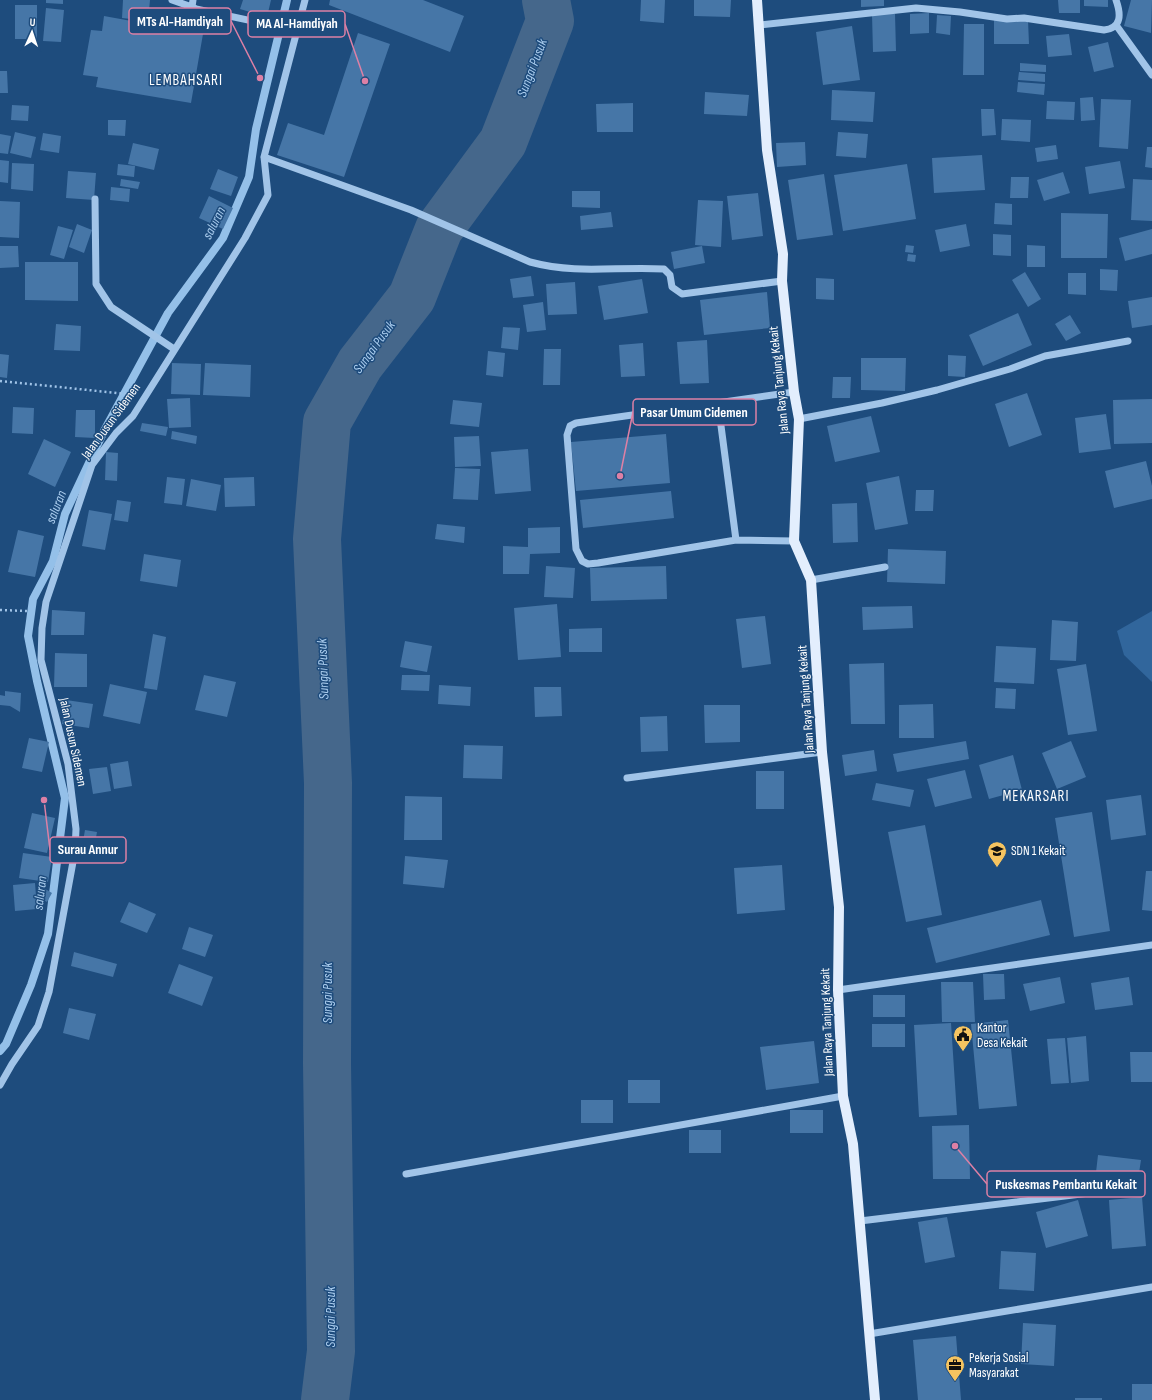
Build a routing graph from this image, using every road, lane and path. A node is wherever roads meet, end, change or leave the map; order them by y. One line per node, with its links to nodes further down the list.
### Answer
1 (172, 0): 5 (street)
2 (305, 0): 8 (street, Jalan Dusun Sidemen)
3 (757, 0): 6 (main road, Jalan Raya Tanjung Kekait)
4 (1116, 0): 7 (street)
5 (192, 4): 8 (street)
6 (759, 25): 7 (street); 12 (main road, Jalan Raya Tanjung Kekait)
7 (1116, 25): 9 (street)
8 (297, 27): 10 (street, Jalan Dusun Sidemen)
9 (1152, 75)
10 (264, 156): 12 (street); 14 (street, Jalan Dusun Sidemen)
11 (95, 199): 14 (street)
12 (782, 281): 16 (main road, Jalan Raya Tanjung Kekait)
13 (1128, 341): 19 (street)
14 (174, 349): 30 (street, Jalan Dusun Sidemen)
15 (0, 381): 17 (path)
16 (794, 392): 18 (street); 19 (main road, Jalan Raya Tanjung Kekait)
17 (118, 393)
18 (718, 403): 20 (street); 20 (street)
19 (799, 419): 21 (main road, Jalan Raya Tanjung Kekait)
20 (736, 540): 21 (street)
21 (794, 541): 23 (main road, Jalan Raya Tanjung Kekait)
22 (885, 567): 23 (street)
23 (811, 580): 26 (main road, Jalan Raya Tanjung Kekait)
24 (0, 610): 25 (path)
25 (17, 611)
26 (822, 752): 27 (street); 29 (main road, Jalan Raya Tanjung Kekait)
27 (627, 778)
28 (1152, 945): 29 (street)
29 (838, 990): 31 (main road, Jalan Raya Tanjung Kekait)
30 (0, 1085)
31 (843, 1096): 32 (street); 34 (main road, Jalan Raya Tanjung Kekait)
32 (406, 1174)
33 (1122, 1189): 34 (street)
34 (860, 1221): 36 (main road, Jalan Raya Tanjung Kekait)
35 (1152, 1286): 36 (street)
36 (869, 1334): 37 (main road, Jalan Raya Tanjung Kekait)
37 (875, 1400)

